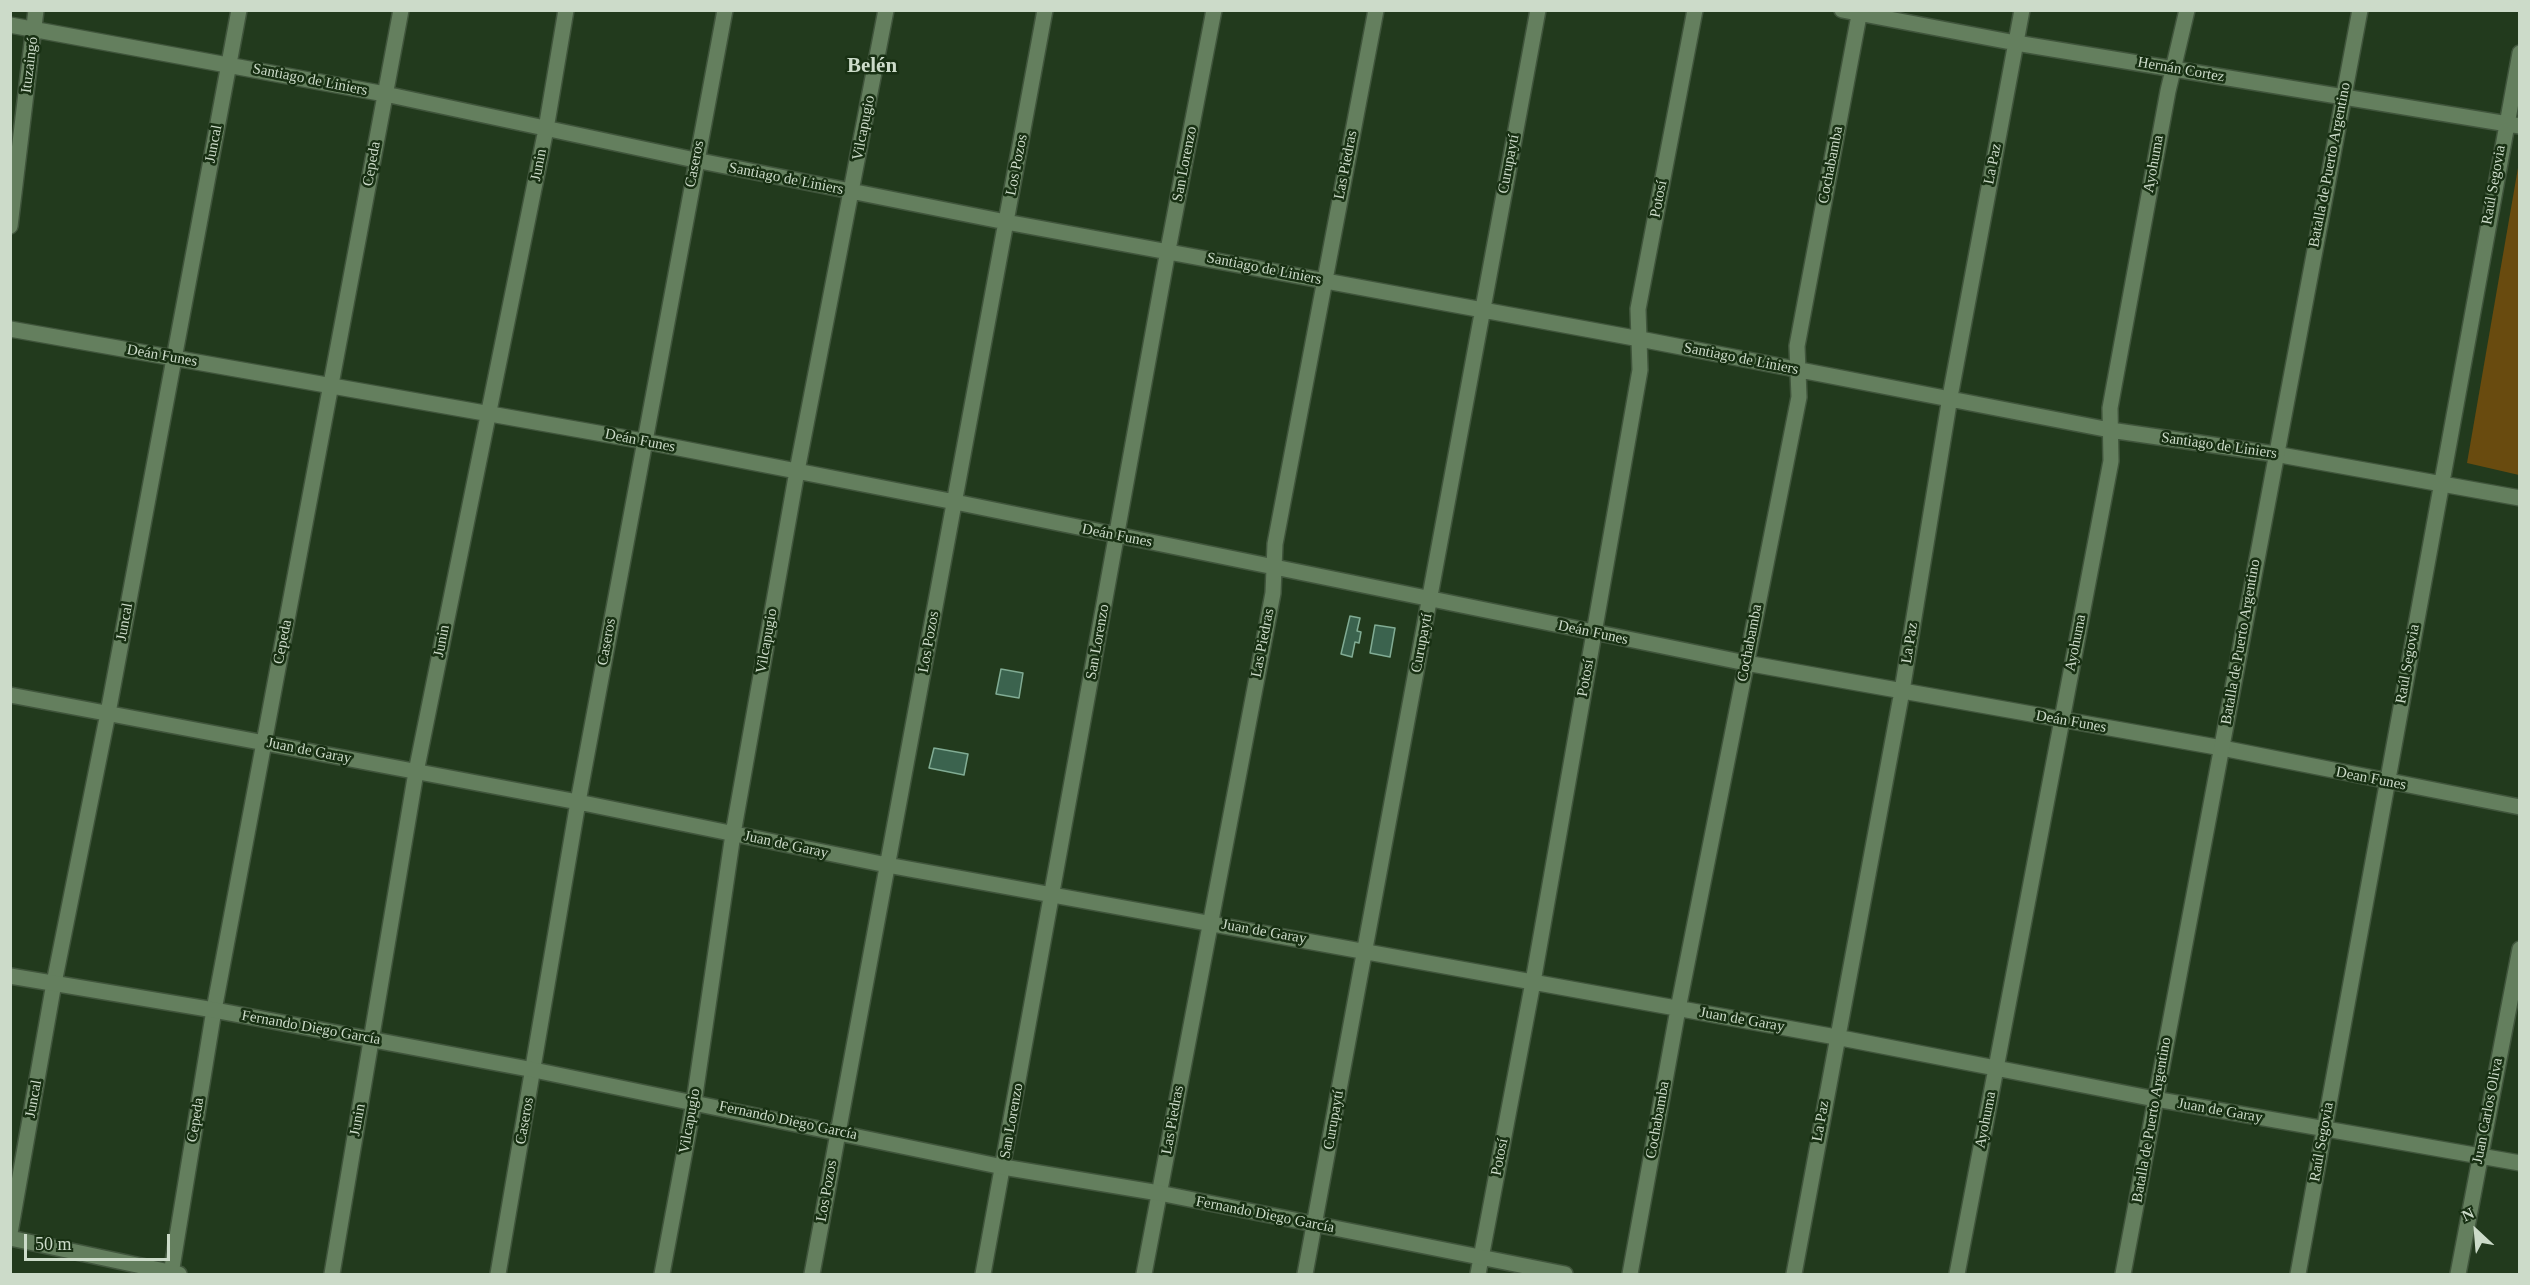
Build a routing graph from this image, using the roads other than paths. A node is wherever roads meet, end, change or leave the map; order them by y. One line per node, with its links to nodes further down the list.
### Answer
1 (36, 10): 18 (street, Ituzaingó)
2 (239, 10): 21 (street, Juncal)
3 (401, 10): 23 (street, Cepeda)
4 (566, 10): 26 (street, Junin)
5 (725, 10): 27 (street, Caseros)
6 (886, 10): 28 (street, Vilcapugio)
7 (1045, 10): 29 (street, Los Pozos)
8 (1214, 10): 31 (street, San Lorenzo)
9 (1376, 10): 32 (street, Las Piedras)
10 (1538, 10): 33 (street, Curupaytí)
11 (1695, 10): 35 (street, Potosí)
12 (1842, 10): 16 (street, Hernán Cortez)
13 (2022, 10): 19 (street, La Paz)
14 (2187, 10): 22 (street, Ayohuma)
15 (2360, 10): 24 (street, Batalla de Puerto Argentino)
16 (1860, 12): 19 (street, Hernán Cortez); 37 (street, Cochabamba)
17 (10, 25): 18 (street, Santiago de Liniers)
18 (34, 29): 21 (street, Santiago de Liniers); 30 (street, Ituzaingó)
19 (2016, 43): 22 (street, Hernán Cortez); 39 (street, La Paz)
20 (2520, 53): 25 (street, Raúl Segovia)
21 (230, 65): 23 (street, Santiago de Liniers); 36 (street, Juncal)
22 (2173, 69): 24 (street, Hernán Cortez); 41 (street, Ayohuma)
23 (385, 94): 26 (street, Santiago de Liniers); 38 (street, Cepeda)
24 (2343, 98): 25 (street, Hernán Cortez); 43 (street, Batalla de Puerto Argentino)
25 (2512, 125): 45 (street, Raúl Segovia)
26 (546, 129): 27 (street, Santiago de Liniers); 40 (street, Junin)
27 (695, 160): 28 (street, Santiago de Liniers); 42 (street, Caseros)
28 (852, 192): 29 (street, Santiago de Liniers); 44 (street, Vilcapugio)
29 (1006, 222): 31 (street, Santiago de Liniers); 47 (street, Los Pozos)
30 (10, 226)
31 (1168, 250): 32 (street, Santiago de Liniers); 48 (street, San Lorenzo)
32 (1324, 282): 33 (street, Santiago de Liniers); 49 (street, Las Piedras)
33 (1481, 311): 35 (street, Santiago de Liniers); 50 (street, Curupaytí)
34 (10, 329): 36 (street, Deán Funes)
35 (1640, 339): 37 (street, Santiago de Liniers); 51 (street, Potosí)
36 (173, 358): 38 (street, Deán Funes); 55 (street, Juncal)
37 (1796, 370): 39 (street, Santiago de Liniers); 52 (street, Cochabamba)
38 (333, 385): 40 (street, Deán Funes); 57 (street, Cepeda)
39 (1950, 398): 41 (street, Santiago de Liniers); 53 (street, La Paz)
40 (488, 414): 42 (street, Deán Funes); 59 (street, Junin)
41 (2110, 430): 43 (street, Santiago de Liniers); 56 (street, Ayohuma)
42 (644, 441): 44 (street, Deán Funes); 61 (street, Caseros)
43 (2275, 454): 45 (street, Santiago de Liniers); 58 (street, Batalla de Puerto Argentino)
44 (797, 471): 47 (street, Deán Funes); 63 (street, Vilcapugio)
45 (2441, 484): 46 (street, Santiago de Liniers); 60 (street, Raúl Segovia)
46 (2520, 498)
47 (955, 502): 48 (street, Deán Funes); 64 (street, Los Pozos)
48 (1116, 536): 49 (street, Deán Funes); 65 (street, San Lorenzo)
49 (1275, 567): 50 (street, Deán Funes); 66 (street, Las Piedras)
50 (1430, 599): 51 (street, Deán Funes); 68 (street, Curupaytí)
51 (1594, 633): 52 (street, Deán Funes); 70 (street, Potosí)
52 (1746, 663): 53 (street, Deán Funes); 72 (street, Cochabamba)
53 (1902, 692): 56 (street, Deán Funes); 74 (street, La Paz)
54 (10, 695): 55 (street, Juan de Garay)
55 (108, 713): 57 (street, Juan de Garay); 71 (street, Juncal)
56 (2061, 720): 58 (street, Deán Funes); 76 (street, Ayohuma)
57 (264, 742): 59 (street, Juan de Garay); 73 (street, Cepeda)
58 (2222, 748): 60 (street, Dean Funes); 78 (street, Batalla de Puerto Argentino)
59 (416, 772): 61 (street, Juan de Garay); 75 (street, Junin)
60 (2386, 782): 62 (street, Dean Funes); 80 (street, Raúl Segovia)
61 (578, 802): 63 (street, Juan de Garay); 77 (street, Caseros)
62 (2520, 807)
63 (733, 834): 64 (street, Juan de Garay); 79 (street, Vilcapugio)
64 (888, 865): 65 (street, Juan de Garay); 81 (street, Los Pozos)
65 (1053, 893): 66 (street, Juan de Garay); 84 (street, San Lorenzo)
66 (1209, 922): 68 (street, Juan de Garay); 85 (street, Las Piedras)
67 (2520, 949): 82 (street, Juan Carlos Oliva)
68 (1365, 951): 70 (street, Juan de Garay); 86 (street, Curupaytí)
69 (10, 976): 71 (street, Fernando Diego García)
70 (1533, 982): 72 (street, Juan de Garay); 89 (street, Potosí)
71 (54, 983): 73 (street, Fernando Diego García); 87 (street, Juncal)
72 (1678, 1009): 74 (street, Juan de Garay); 100 (street, Cochabamba)
73 (214, 1010): 75 (street, Fernando Diego García); 90 (street, Cepeda)
74 (1836, 1037): 76 (street, Juan de Garay); 101 (street, La Paz)
75 (372, 1039): 77 (street, Fernando Diego García); 91 (street, Junin)
76 (1996, 1068): 78 (street, Juan de Garay); 102 (street, Ayohuma)
77 (534, 1070): 79 (street, Fernando Diego García); 92 (street, Caseros)
78 (2155, 1099): 80 (street, Juan de Garay); 103 (street, Batalla de Puerto Argentino)
79 (694, 1102): 81 (street, Fernando Diego García); 93 (street, Vilcapugio)
80 (2324, 1129): 82 (street, Juan de Garay); 104 (street, Raúl Segovia)
81 (838, 1132): 84 (street, Fernando Diego García); 94 (street, Los Pozos)
82 (2479, 1156): 83 (street, Juan de Garay); 105 (street, Juan Carlos Oliva)
83 (2520, 1163)
84 (1003, 1167): 85 (street, Fernando Diego García); 95 (street, San Lorenzo)
85 (1159, 1193): 86 (street, Fernando Diego García); 96 (street, Las Piedras)
86 (1314, 1225): 89 (street, Fernando Diego García); 97 (street, Curupaytí)
87 (10, 1233)
88 (10, 1238): 90 (street)
89 (1481, 1257): 98 (street, Potosí); 99 (street, Fernando Diego García)
90 (174, 1274)
91 (332, 1275)
92 (498, 1275)
93 (662, 1275)
94 (812, 1275)
95 (982, 1275)
96 (1144, 1275)
97 (1305, 1275)
98 (1478, 1275)
99 (1565, 1275)
100 (1630, 1275)
101 (1794, 1275)
102 (1957, 1275)
103 (2123, 1275)
104 (2298, 1275)
105 (2458, 1275)

